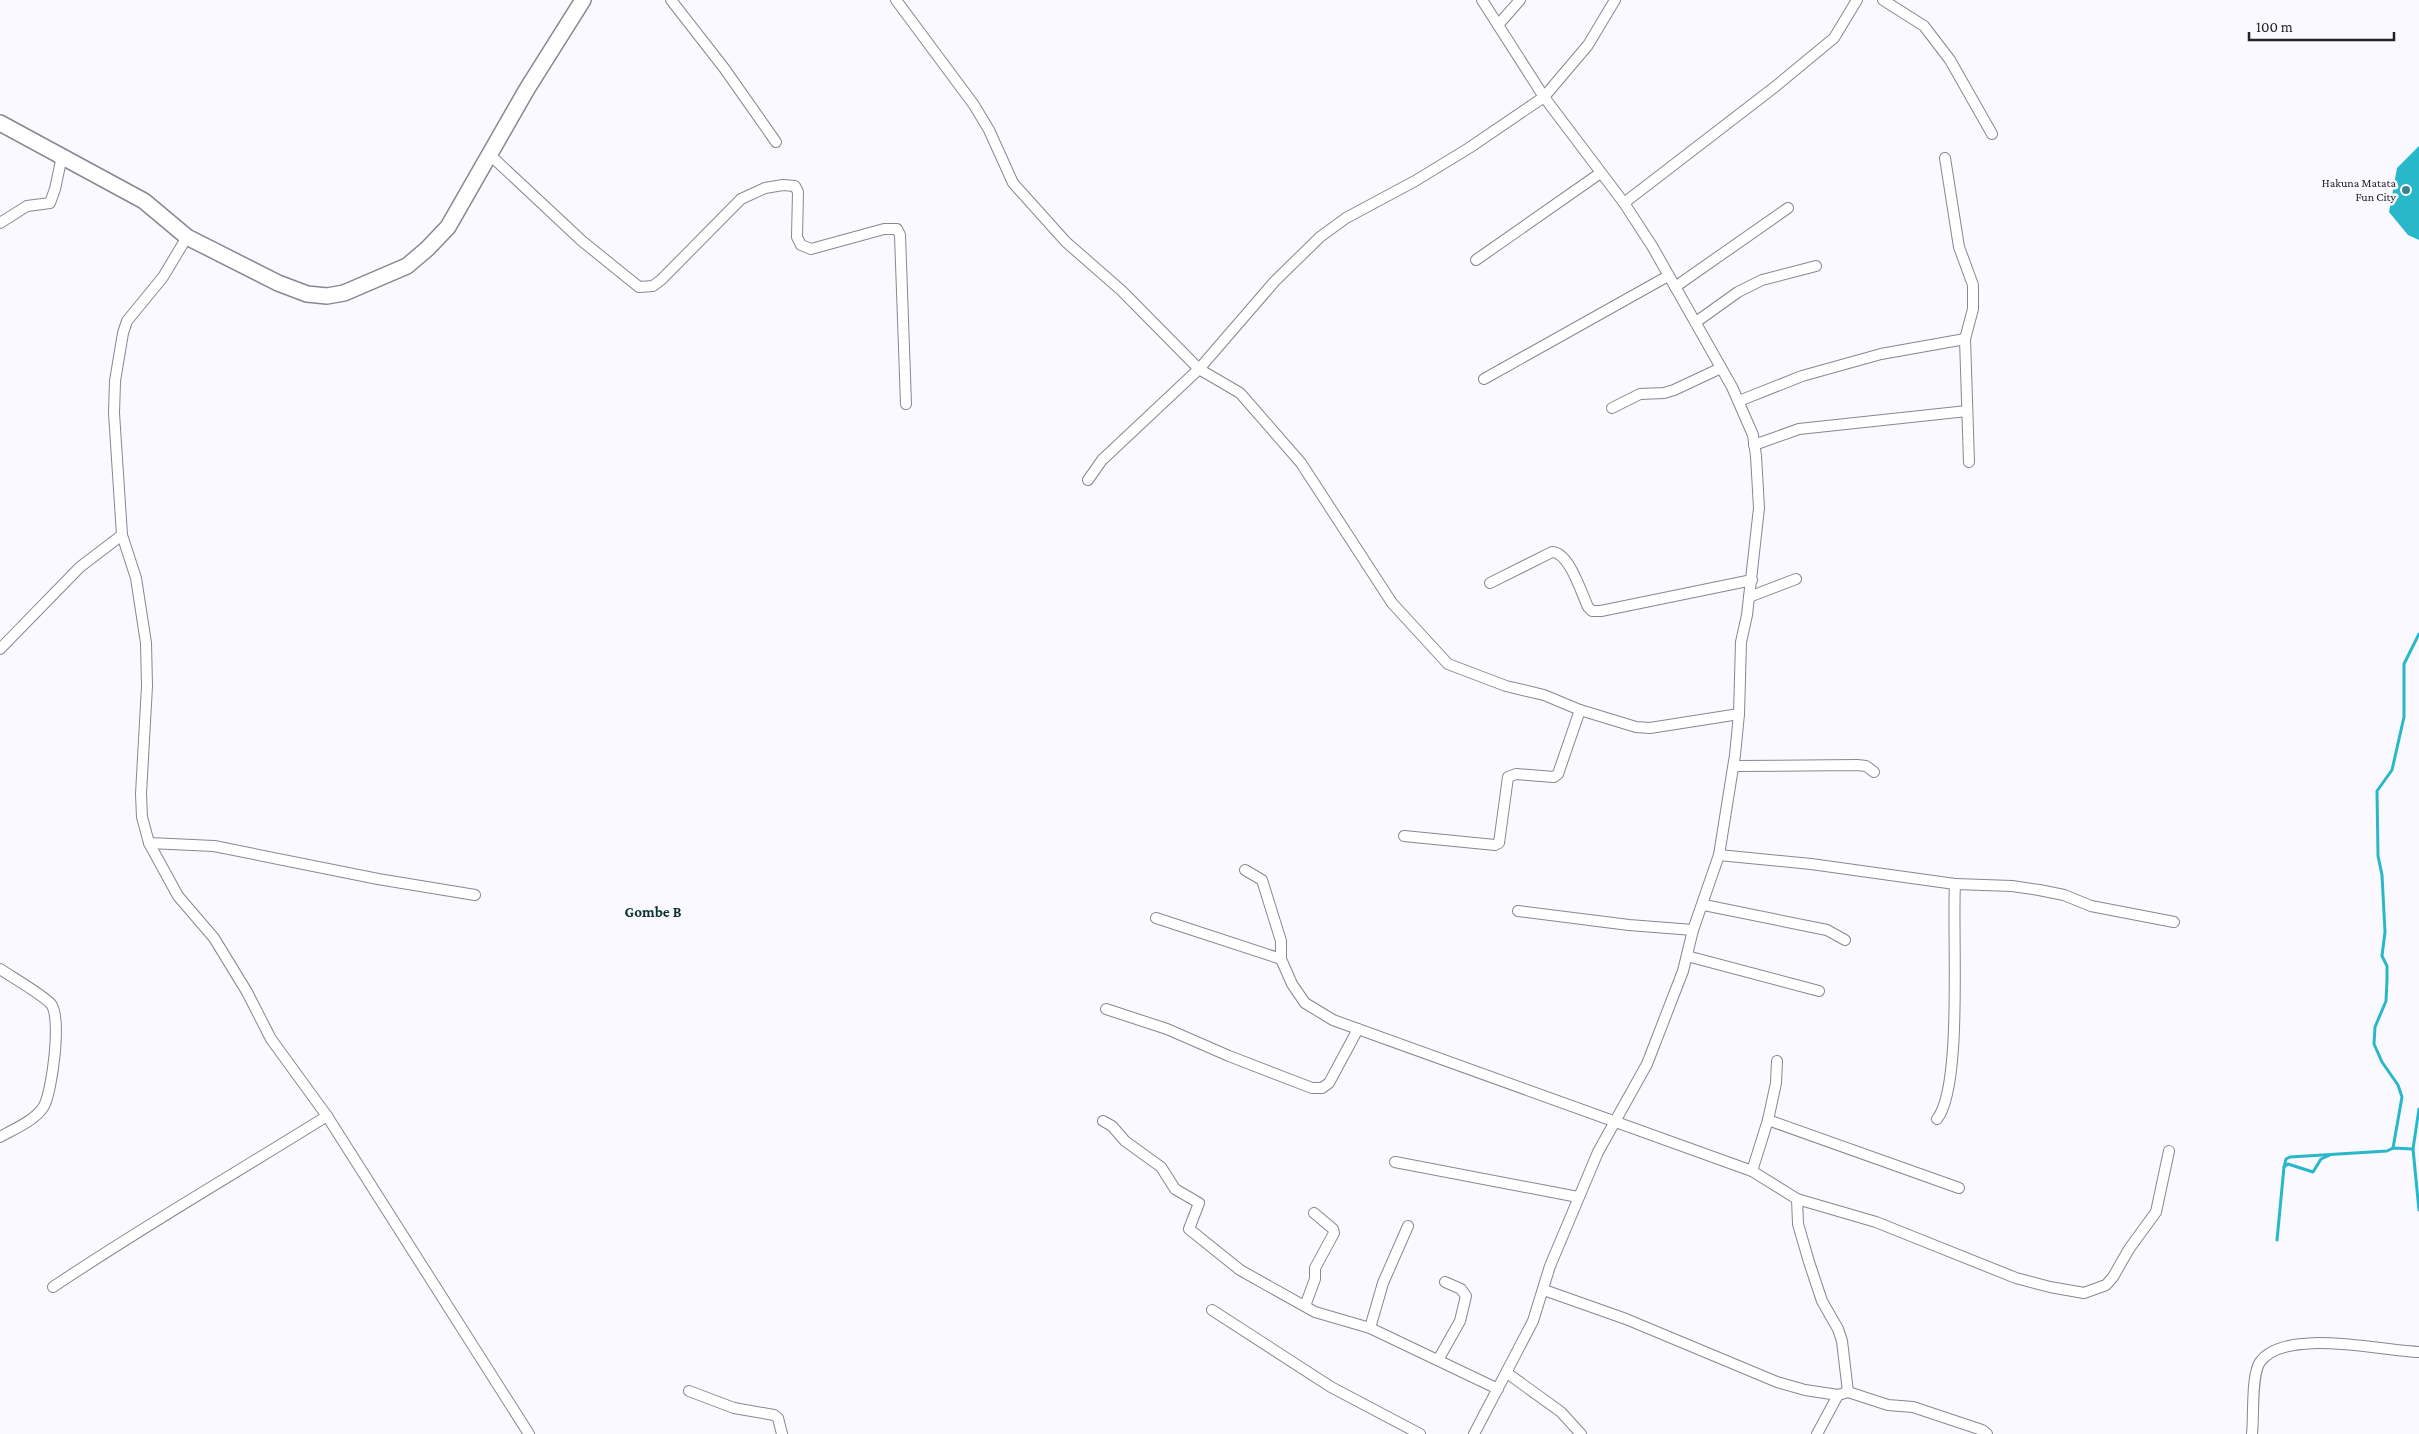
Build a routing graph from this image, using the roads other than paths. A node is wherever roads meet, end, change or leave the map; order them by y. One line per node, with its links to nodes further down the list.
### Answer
1 (582, 0): 14 (street)
2 (671, 0): 13 (street)
3 (896, 0): 29 (street)
4 (1482, 0): 9 (street)
5 (1520, 0): 9 (street)
6 (1615, 0): 10 (street)
7 (1857, 0): 18 (street)
8 (1883, 0): 12 (street)
9 (1498, 26): 10 (street)
10 (1544, 97): 17 (street); 29 (street)
11 (0, 123): 15 (street)
12 (1992, 134)
13 (776, 142)
14 (489, 154): 21 (street); 32 (street)
15 (62, 156): 20 (street); 21 (street)
16 (1945, 158): 27 (street)
17 (1599, 174): 18 (street); 22 (street)
18 (1624, 203): 24 (street)
19 (1788, 208): 25 (street)
20 (0, 223)
21 (187, 238): 38 (street)
22 (1476, 260)
23 (1816, 266): 26 (street)
24 (1668, 276): 25 (street); 30 (street)
25 (1675, 287): 26 (street)
26 (1696, 322): 28 (street)
27 (1964, 339): 31 (street); 34 (street)
28 (1721, 368): 31 (street); 33 (street)
29 (1200, 369): 37 (street); 44 (street)
30 (1484, 379)
31 (1738, 401): 35 (street)
32 (906, 404)
33 (1612, 408)
34 (1968, 411): 35 (street); 36 (street)
35 (1754, 445): 40 (street)
36 (1969, 462)
37 (1088, 480)
38 (122, 535): 43 (street); 49 (street)
39 (1796, 579): 42 (street)
40 (1752, 580): 41 (street); 42 (street)
41 (1490, 583)
42 (1749, 596): 45 (street)
43 (0, 649)
44 (1580, 710): 45 (street); 48 (street)
45 (1740, 714): 46 (street)
46 (1734, 766): 47 (street); 50 (street)
47 (1874, 772)
48 (1404, 836)
49 (149, 843): 53 (street); 67 (street)
50 (1720, 855): 52 (street); 54 (street)
51 (1245, 870): 61 (street)
52 (1956, 884): 57 (street); 69 (street)
53 (475, 895)
54 (1704, 905): 58 (street); 59 (street)
55 (1518, 911): 58 (street)
56 (1156, 918): 61 (street)
57 (2174, 922)
58 (1693, 930): 60 (street)
59 (1845, 940)
60 (1687, 956): 63 (street); 71 (street)
61 (1281, 960): 65 (street)
62 (0, 970): 72 (street)
63 (1819, 991)
64 (1106, 1009): 65 (street)
65 (1358, 1029): 71 (street)
66 (1777, 1061): 68 (street)
67 (327, 1116): 82 (street); 93 (street)
68 (1768, 1120): 75 (street); 76 (street)
69 (1937, 1120)
70 (1103, 1121): 84 (street)
71 (1615, 1121): 75 (street); 77 (street)
72 (0, 1137)
73 (2169, 1151): 78 (street)
74 (1395, 1162): 77 (street)
75 (1752, 1172): 78 (street)
76 (1959, 1188)
77 (1578, 1198): 83 (street)
78 (1797, 1199): 92 (street)
79 (1314, 1213): 84 (street)
80 (1408, 1226): 86 (street)
81 (1445, 1282): 88 (street)
82 (53, 1287)
83 (1544, 1290): 89 (street); 92 (street)
84 (1305, 1306): 86 (street)
85 (1212, 1310): 95 (street)
86 (1370, 1328): 88 (street)
87 (2419, 1352): 100 (street)
88 (1438, 1360): 90 (street)
89 (1507, 1373): 90 (street); 97 (street)
90 (1498, 1389): 96 (street)
91 (689, 1391): 94 (street)
92 (1843, 1393): 98 (street); 99 (street)
93 (528, 1434)
94 (782, 1434)
95 (1420, 1434)
96 (1474, 1434)
97 (1582, 1434)
98 (1817, 1434)
99 (1987, 1434)
100 (2252, 1434)

